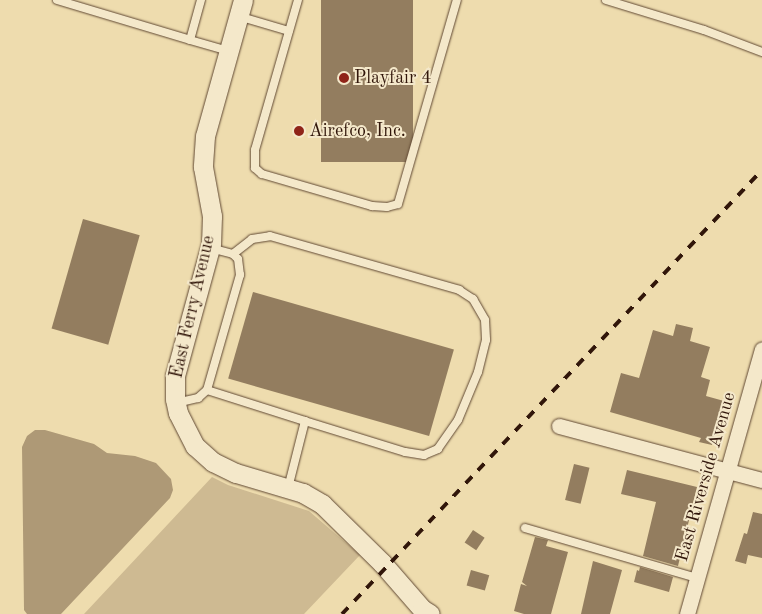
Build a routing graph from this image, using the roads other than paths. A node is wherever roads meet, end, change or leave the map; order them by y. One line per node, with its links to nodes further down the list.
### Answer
1 (57, 0): 8 (lane)
2 (201, 0): 8 (lane)
3 (298, 0): 7 (lane)
4 (457, 0): 7 (lane)
5 (606, 0): 10 (lane)
6 (241, 8): 7 (lane); 9 (street, East Ferry Avenue)
7 (289, 31)
8 (190, 40): 9 (lane)
9 (228, 51): 11 (street, East Ferry Avenue)
10 (762, 52)
11 (210, 248): 12 (lane); 15 (street, East Ferry Avenue)
12 (233, 254): 14 (lane); 16 (lane)
13 (762, 349): 18 (street, East Riverside Avenue)
14 (207, 390): 15 (lane); 16 (lane)
15 (176, 403): 20 (street, East Ferry Avenue)
16 (305, 421): 20 (lane)
17 (560, 426): 18 (street)
18 (728, 470): 19 (street); 22 (street, East Riverside Avenue)
19 (762, 480)
20 (288, 488): 23 (street, East Ferry Avenue)
21 (525, 528): 22 (lane)
22 (697, 578): 24 (street, East Riverside Avenue)
23 (424, 612)
24 (687, 614)

